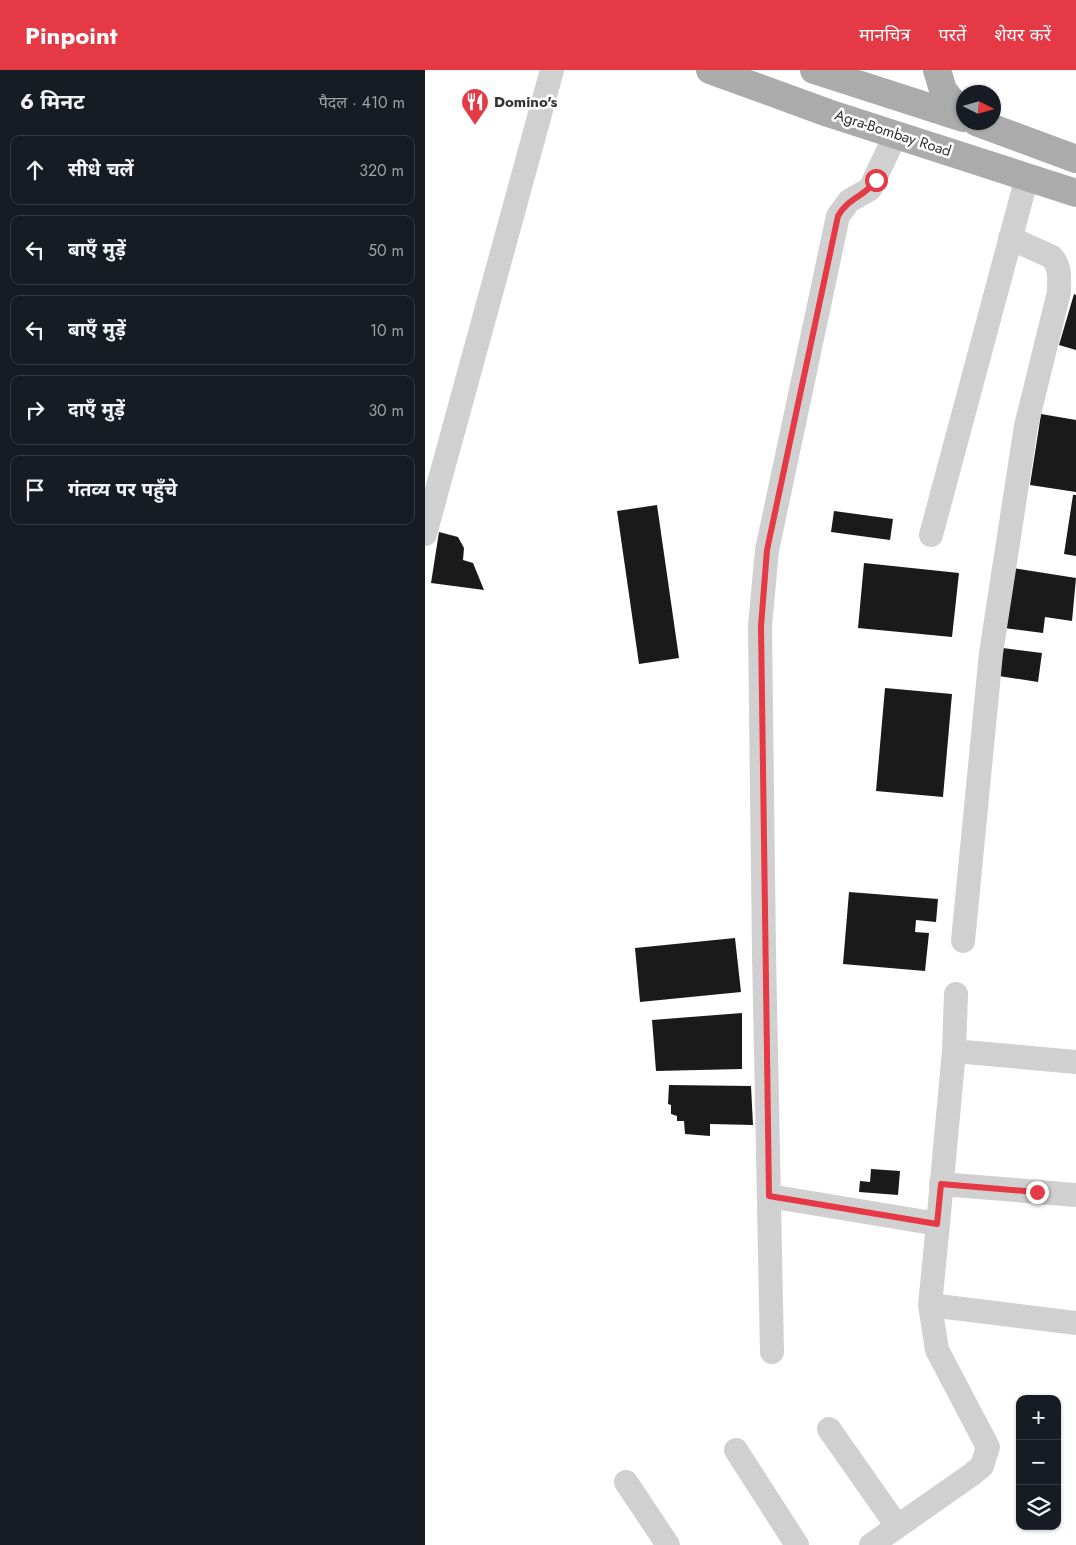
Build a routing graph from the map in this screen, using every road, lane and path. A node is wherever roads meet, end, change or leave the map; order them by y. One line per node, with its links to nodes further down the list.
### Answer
1 (551, 70): 18 (street)
2 (710, 70): 8 (main road, Agra-Bombay Road)
3 (814, 70): 5 (main road)
4 (937, 70): 7 (main road)
5 (850, 75): 6 (main road); 8 (main road)
6 (907, 100): 9 (main road); 12 (main road)
7 (956, 108)
8 (828, 112): 12 (main road, Agra-Bombay Road)
9 (956, 115)
10 (964, 130): 13 (main road)
11 (998, 130): 14 (main road)
12 (896, 134): 13 (main road, Agra-Bombay Road); 26 (street)
13 (956, 154): 15 (main road, Agra-Bombay Road)
14 (1076, 159)
15 (1027, 177): 16 (main road, Agra-Bombay Road); 17 (street)
16 (1076, 193)
17 (1010, 238): 19 (street); 20 (street)
18 (425, 534)
19 (931, 535)
20 (963, 941)
21 (956, 994): 22 (street)
22 (954, 1051): 23 (street); 24 (street)
23 (1076, 1062)
24 (941, 1184): 25 (street); 27 (street)
25 (1076, 1195)
26 (769, 1196): 27 (street); 30 (street)
27 (937, 1224): 28 (street)
28 (930, 1305): 29 (street); 34 (street)
29 (1076, 1323)
30 (772, 1352)
31 (829, 1429): 34 (street)
32 (736, 1450): 36 (street)
33 (626, 1482): 35 (street)
34 (897, 1526): 37 (street)
35 (668, 1545)
36 (797, 1545)
37 (871, 1545)

